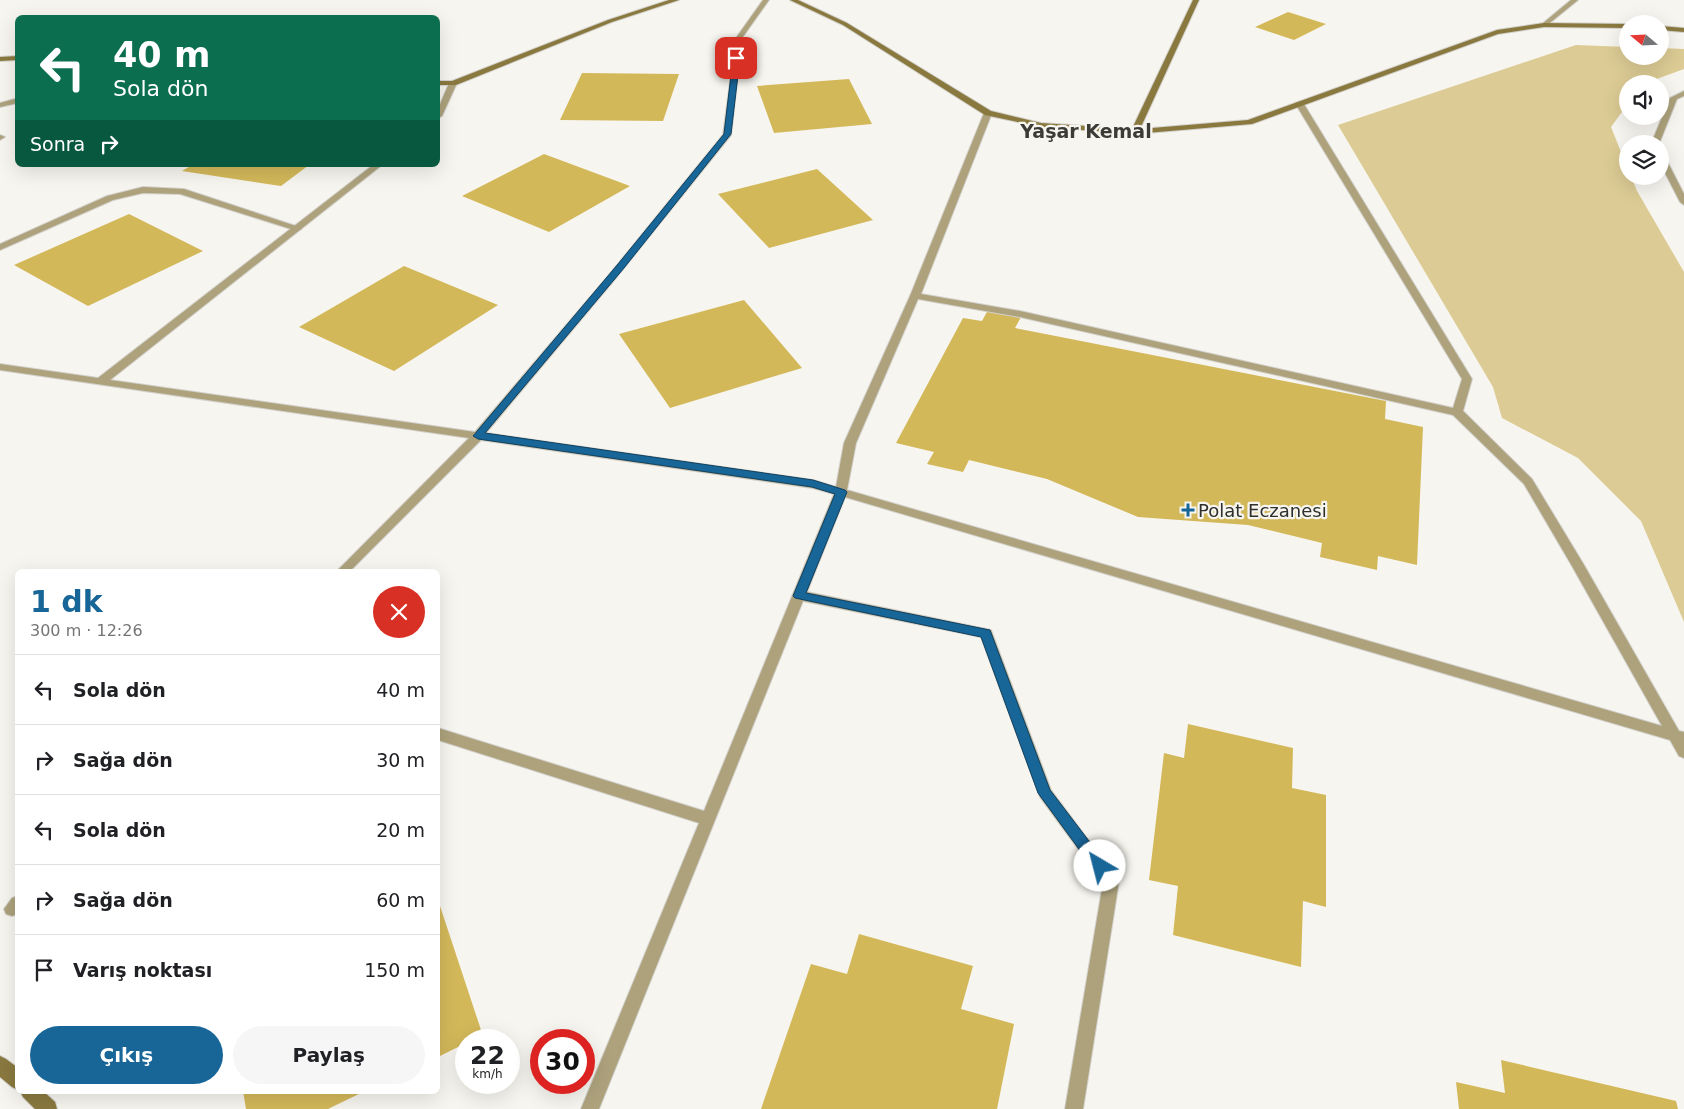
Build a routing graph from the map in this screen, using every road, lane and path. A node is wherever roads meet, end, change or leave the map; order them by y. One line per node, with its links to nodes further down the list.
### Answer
1 (676, 0): 12 (street)
2 (766, 0): 31 (street)
3 (793, 0): 19 (street)
4 (1196, 0): 20 (street)
5 (1575, 0): 6 (street)
6 (1544, 25): 7 (street); 16 (street)
7 (1619, 26)
8 (1669, 29): 9 (street)
9 (1684, 30)
10 (15, 58): 11 (street)
11 (0, 59)
12 (453, 83): 13 (street); 18 (street)
13 (440, 84)
14 (1684, 93): 21 (street)
15 (15, 101): 17 (street)
16 (1300, 103): 20 (street); 30 (street)
17 (0, 105)
18 (440, 112)
19 (988, 113): 20 (street); 27 (street)
20 (1135, 132)
21 (1659, 135)
22 (375, 167): 25 (street)
23 (1669, 173): 24 (street)
24 (1684, 202)
25 (297, 228): 26 (street); 29 (street)
26 (0, 247)
27 (915, 296): 30 (street); 32 (street)
28 (0, 367): 29 (street)
29 (101, 381): 31 (street)
30 (1457, 412): 36 (street)
31 (478, 436): 32 (street); 33 (street)
32 (841, 492): 34 (street); 36 (street)
33 (345, 569)
34 (799, 596): 38 (street); 44 (street)
35 (440, 735): 38 (street)
36 (1679, 736): 37 (street)
37 (1684, 752)
38 (708, 819): 43 (street)
39 (0, 1065): 40 (street)
40 (15, 1078)
41 (32, 1094): 42 (street)
42 (48, 1109)
43 (590, 1109)
44 (1074, 1109)

